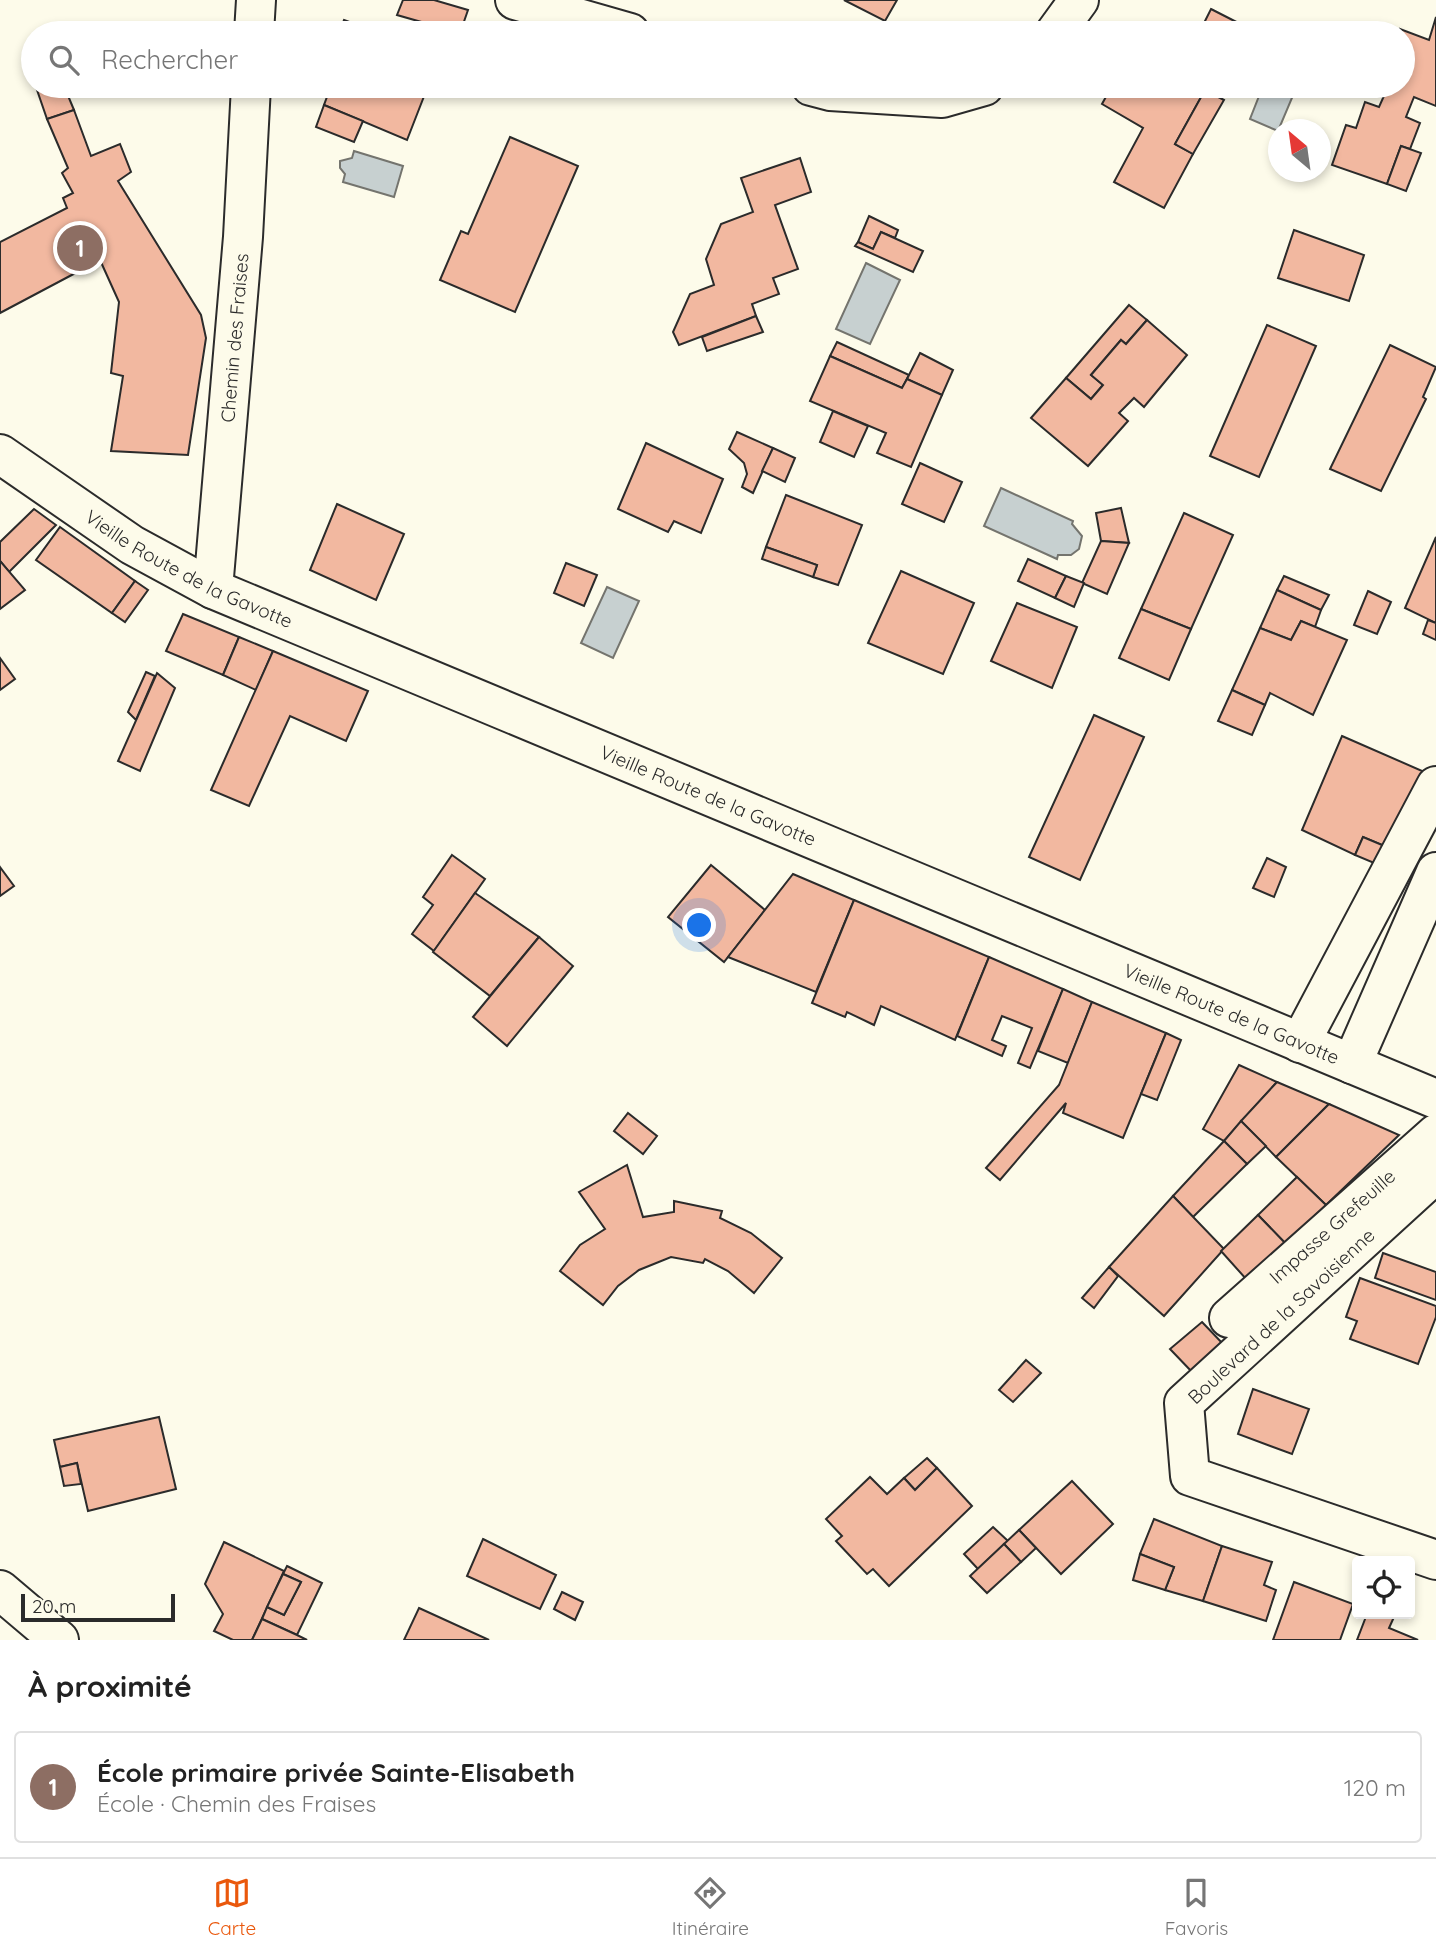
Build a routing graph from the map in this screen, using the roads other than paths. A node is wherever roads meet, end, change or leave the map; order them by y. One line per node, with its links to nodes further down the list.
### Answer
1 (256, 0): 4 (street)
2 (515, 0): 5 (street)
3 (1079, 0): 6 (street)
4 (255, 21)
5 (588, 21)
6 (1064, 21)
7 (250, 98): 9 (street, Chemin des Fraises)
8 (0, 454): 9 (street, Vieille Route de la Gavotte)
9 (213, 589): 12 (street, Vieille Route de la Gavotte)
10 (1436, 786): 12 (street)
11 (1436, 872): 13 (street)
12 (1300, 1043): 13 (street, Vieille Route de la Gavotte)
13 (1353, 1064): 14 (street, Vieille Route de la Gavotte)
14 (1436, 1099)
15 (1436, 1134): 17 (street, Impasse Grefeuille)
16 (1436, 1173): 18 (street, Boulevard de la Savoisienne)
17 (1229, 1318)
18 (1436, 1560)
19 (0, 1590): 20 (street)
20 (59, 1640)

